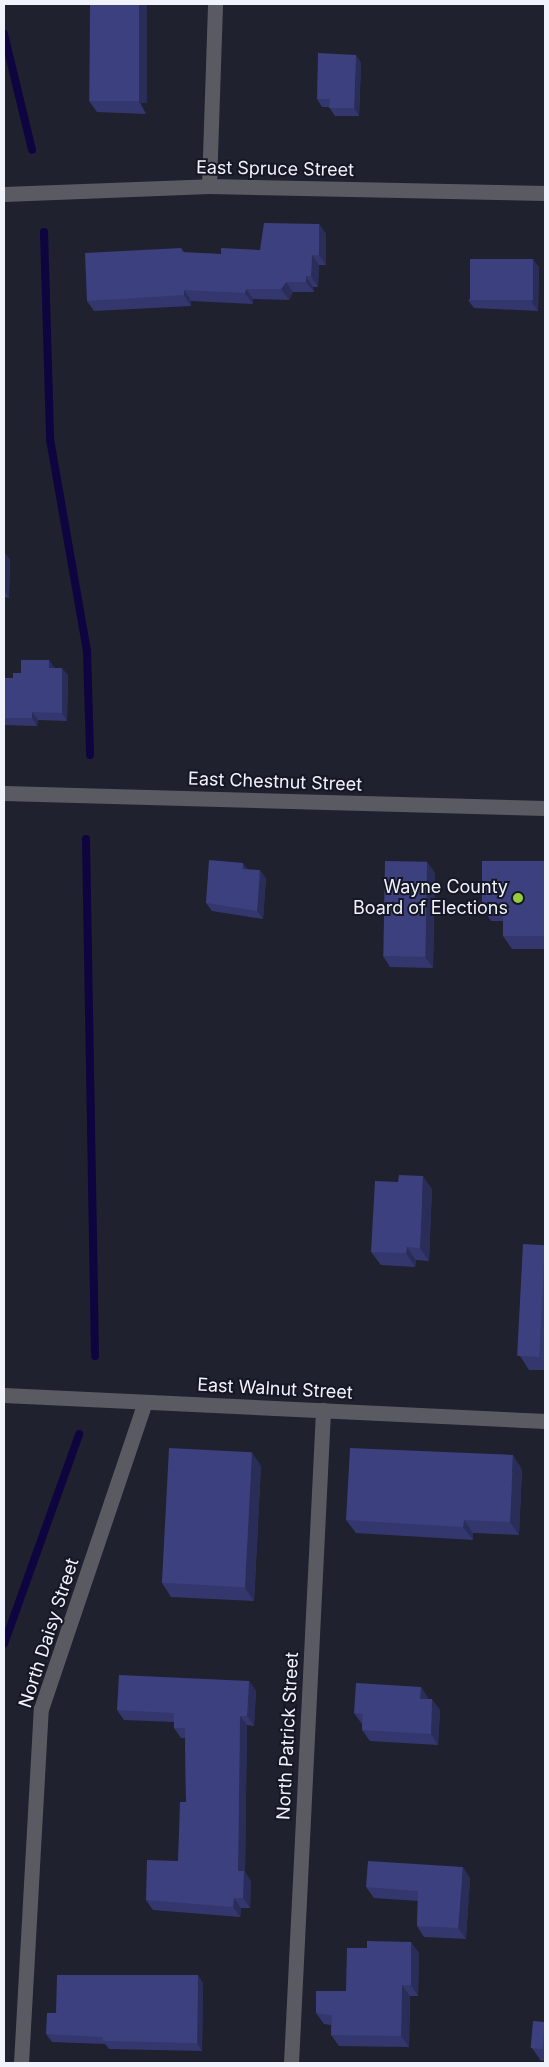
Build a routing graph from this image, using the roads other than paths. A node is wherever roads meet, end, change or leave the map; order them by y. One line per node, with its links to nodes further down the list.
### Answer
1 (215, 4): 2 (street)
2 (209, 186): 3 (street, East Spruce Street); 4 (street, East Spruce Street)
3 (545, 193)
4 (4, 194)
5 (4, 793): 6 (street, East Chestnut Street)
6 (545, 808)
7 (4, 1395): 8 (street, East Walnut Street)
8 (145, 1402): 9 (street, East Walnut Street); 11 (street, North Daisy Street)
9 (323, 1410): 10 (street, East Walnut Street); 12 (street, North Patrick Street)
10 (545, 1421)
11 (21, 2063)
12 (291, 2063)

